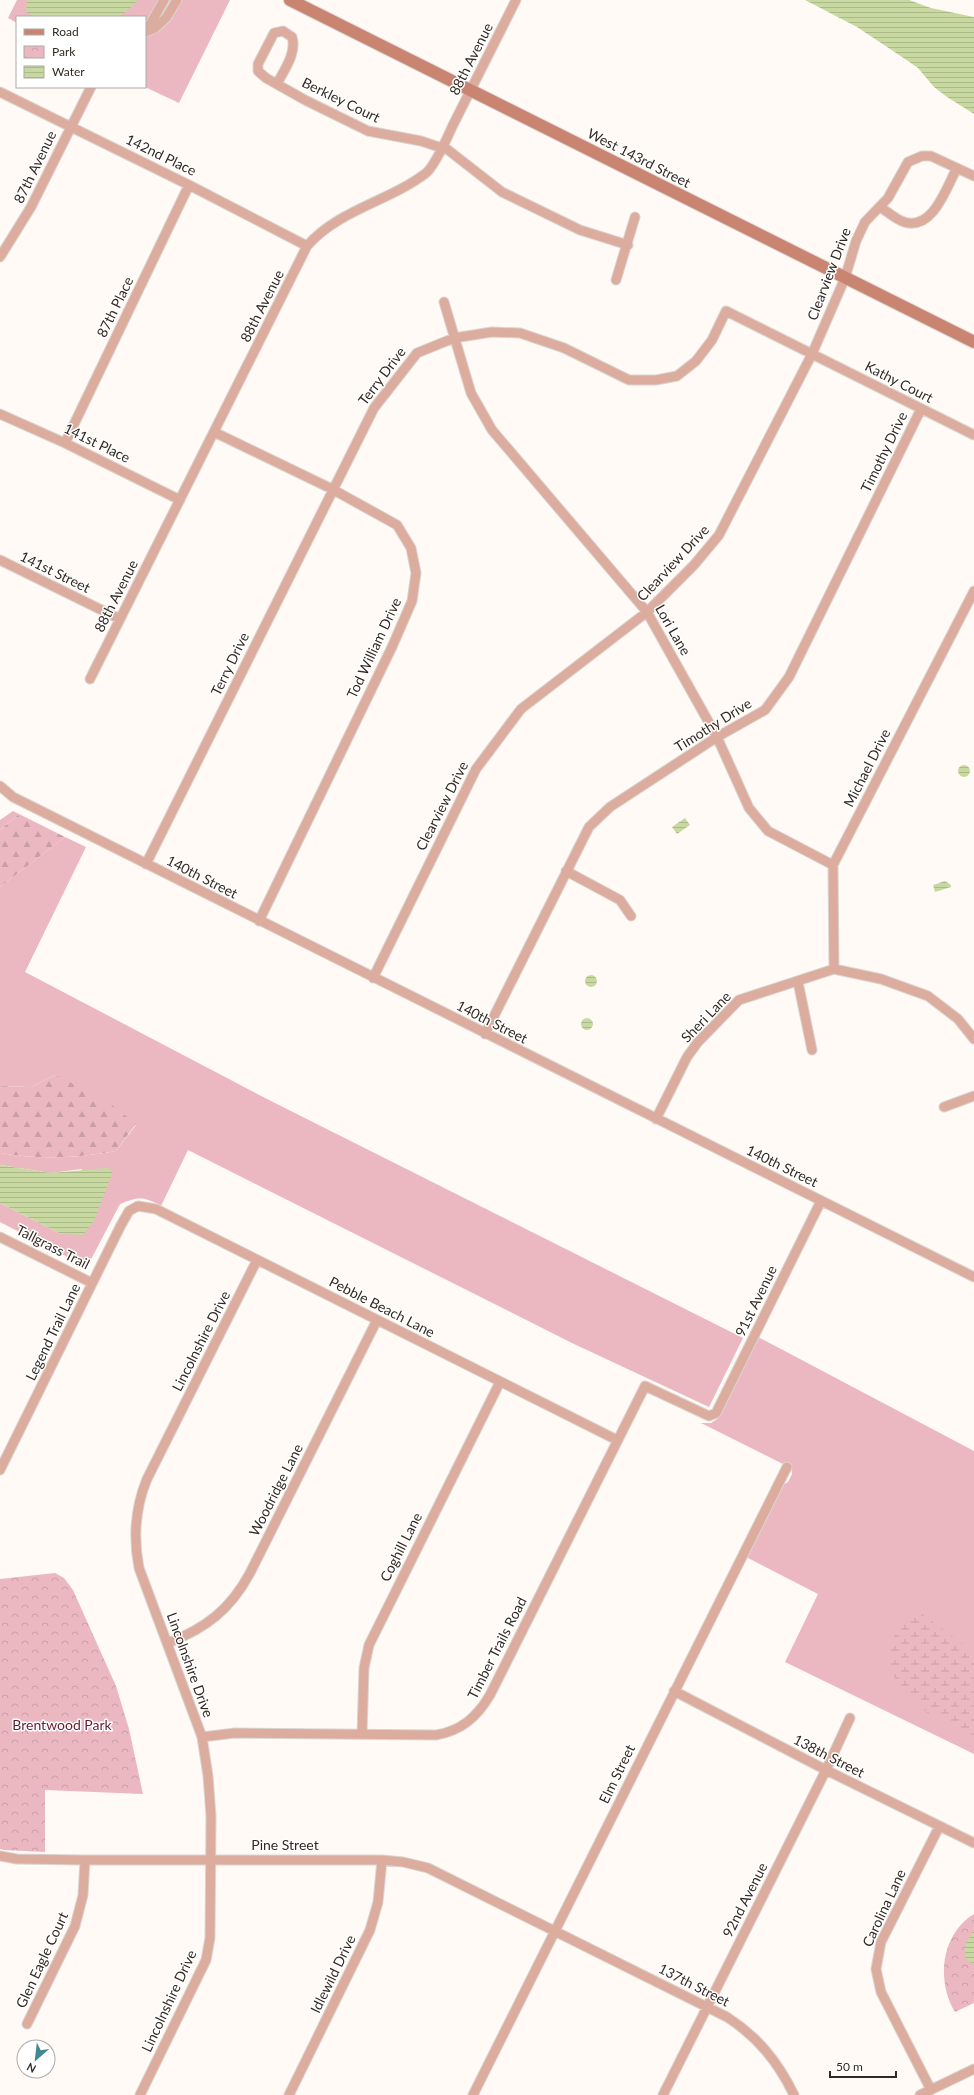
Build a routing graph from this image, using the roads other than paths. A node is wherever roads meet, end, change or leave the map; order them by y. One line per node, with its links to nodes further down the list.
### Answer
1 (164, 0): 5 (street)
2 (177, 0): 5 (street)
3 (290, 0): 8 (main road, West 143rd Street)
4 (516, 0): 8 (street, 88th Avenue)
5 (146, 31)
6 (276, 84): 6 (street, Berkley Court); 11 (street, Berkley Court)
7 (90, 88): 10 (street, 87th Avenue)
8 (470, 90): 11 (street, 88th Avenue); 21 (main road, West 143rd Street)
9 (0, 92): 10 (street, 142nd Place)
10 (70, 126): 14 (street, 142nd Place); 18 (street, 87th Avenue)
11 (442, 147): 17 (street, Berkley Court); 19 (street, 88th Avenue)
12 (957, 168): 13 (street, Clearview Drive); 15 (street, Clearview Drive); 15 (street)
13 (974, 176)
14 (189, 185): 19 (street, 142nd Place); 31 (street, 87th Place)
15 (880, 207): 21 (street, Clearview Drive)
16 (635, 218): 17 (street)
17 (628, 245): 22 (street)
18 (3, 246): 20 (street, 87th Avenue)
19 (308, 246): 29 (street, 88th Avenue)
20 (0, 257)
21 (845, 278): 25 (main road, West 143rd Street); 26 (street, Clearview Drive)
22 (616, 280)
23 (444, 302): 24 (street, Lori Lane)
24 (454, 338): 26 (street, Terry Drive); 32 (street, Terry Drive); 36 (street, Lori Lane)
25 (974, 342)
26 (812, 354): 27 (street, Kathy Court); 36 (street, Clearview Drive)
27 (921, 409): 30 (street, Kathy Court); 39 (street, Timothy Drive)
28 (0, 414): 31 (street, 141st Place)
29 (214, 432): 32 (street, Tod William Drive); 33 (street, 88th Avenue)
30 (974, 435)
31 (65, 442): 33 (street, 141st Place)
32 (332, 489): 41 (street, Terry Drive); 45 (street, Tod William Drive)
33 (180, 500): 37 (street, 88th Avenue)
34 (0, 560): 37 (street, 141st Street)
35 (974, 591): 42 (street, Michael Drive)
36 (647, 612): 39 (street, Lori Lane); 47 (street, Clearview Drive)
37 (120, 619): 38 (street, 88th Avenue)
38 (90, 678)
39 (717, 737): 42 (street, Lori Lane); 43 (street, Timothy Drive)
40 (0, 786): 41 (street, 140th Street)
41 (146, 864): 45 (street, 140th Street)
42 (832, 865): 46 (street, Michael Drive)
43 (566, 871): 44 (street); 49 (street, Timothy Drive)
44 (631, 916)
45 (259, 921): 47 (street, 140th Street)
46 (834, 969): 48 (street, Sheri Lane); 50 (street)
47 (373, 978): 49 (street, 140th Street)
48 (798, 982): 51 (street); 54 (street, Sheri Lane)
49 (485, 1034): 54 (street, 140th Street)
50 (974, 1038)
51 (812, 1050)
52 (974, 1096): 53 (street)
53 (944, 1107)
54 (656, 1119): 55 (street, 140th Street)
55 (821, 1201): 59 (street, 140th Street); 63 (street, 91st Avenue)
56 (133, 1208): 58 (street, Pebble Beach Lane); 60 (street, Legend Trail Lane)
57 (0, 1236): 60 (street, Tallgrass Trail)
58 (258, 1260): 61 (street, Pebble Beach Lane); 67 (street, Lincolnshire Drive)
59 (974, 1278)
60 (92, 1283): 66 (street, Legend Trail Lane)
61 (377, 1320): 62 (street, Pebble Beach Lane); 67 (street, Woodridge Lane)
62 (500, 1382): 64 (street, Pebble Beach Lane); 70 (street, Coghill Lane)
63 (645, 1386): 64 (street, Timber Trails Road)
64 (617, 1440): 70 (street, Timber Trails Road)
65 (787, 1467): 68 (street, Elm Street)
66 (0, 1470)
67 (168, 1644): 71 (street, Lincolnshire Drive)
68 (674, 1691): 72 (street, 138th Street); 79 (street, Elm Street)
69 (850, 1718): 72 (street, 92nd Avenue)
70 (362, 1734): 71 (street, Timber Trails Road)
71 (202, 1737): 76 (street, Lincolnshire Drive)
72 (826, 1770): 73 (street, 138th Street); 80 (street, 92nd Avenue)
73 (939, 1827): 74 (street, 138th Street); 83 (street, Carolina Lane)
74 (974, 1843)
75 (0, 1856): 77 (street, Pine Street)
76 (210, 1859): 77 (street, Pine Street); 78 (street, Pine Street); 84 (street, Lincolnshire Drive)
77 (85, 1860): 81 (street, Glen Eagle Court)
78 (382, 1860): 79 (street, Pine Street); 85 (street, Idlewild Drive)
79 (555, 1930): 80 (street, 137th Street); 86 (street, Elm Street)
80 (707, 2007): 87 (street, 92nd Avenue); 88 (street, 137th Street)
81 (27, 2024)
82 (974, 2069): 83 (street)
83 (931, 2090): 89 (street)
84 (140, 2095)
85 (289, 2095)
86 (473, 2095)
87 (663, 2095)
88 (794, 2095)
89 (920, 2095)

